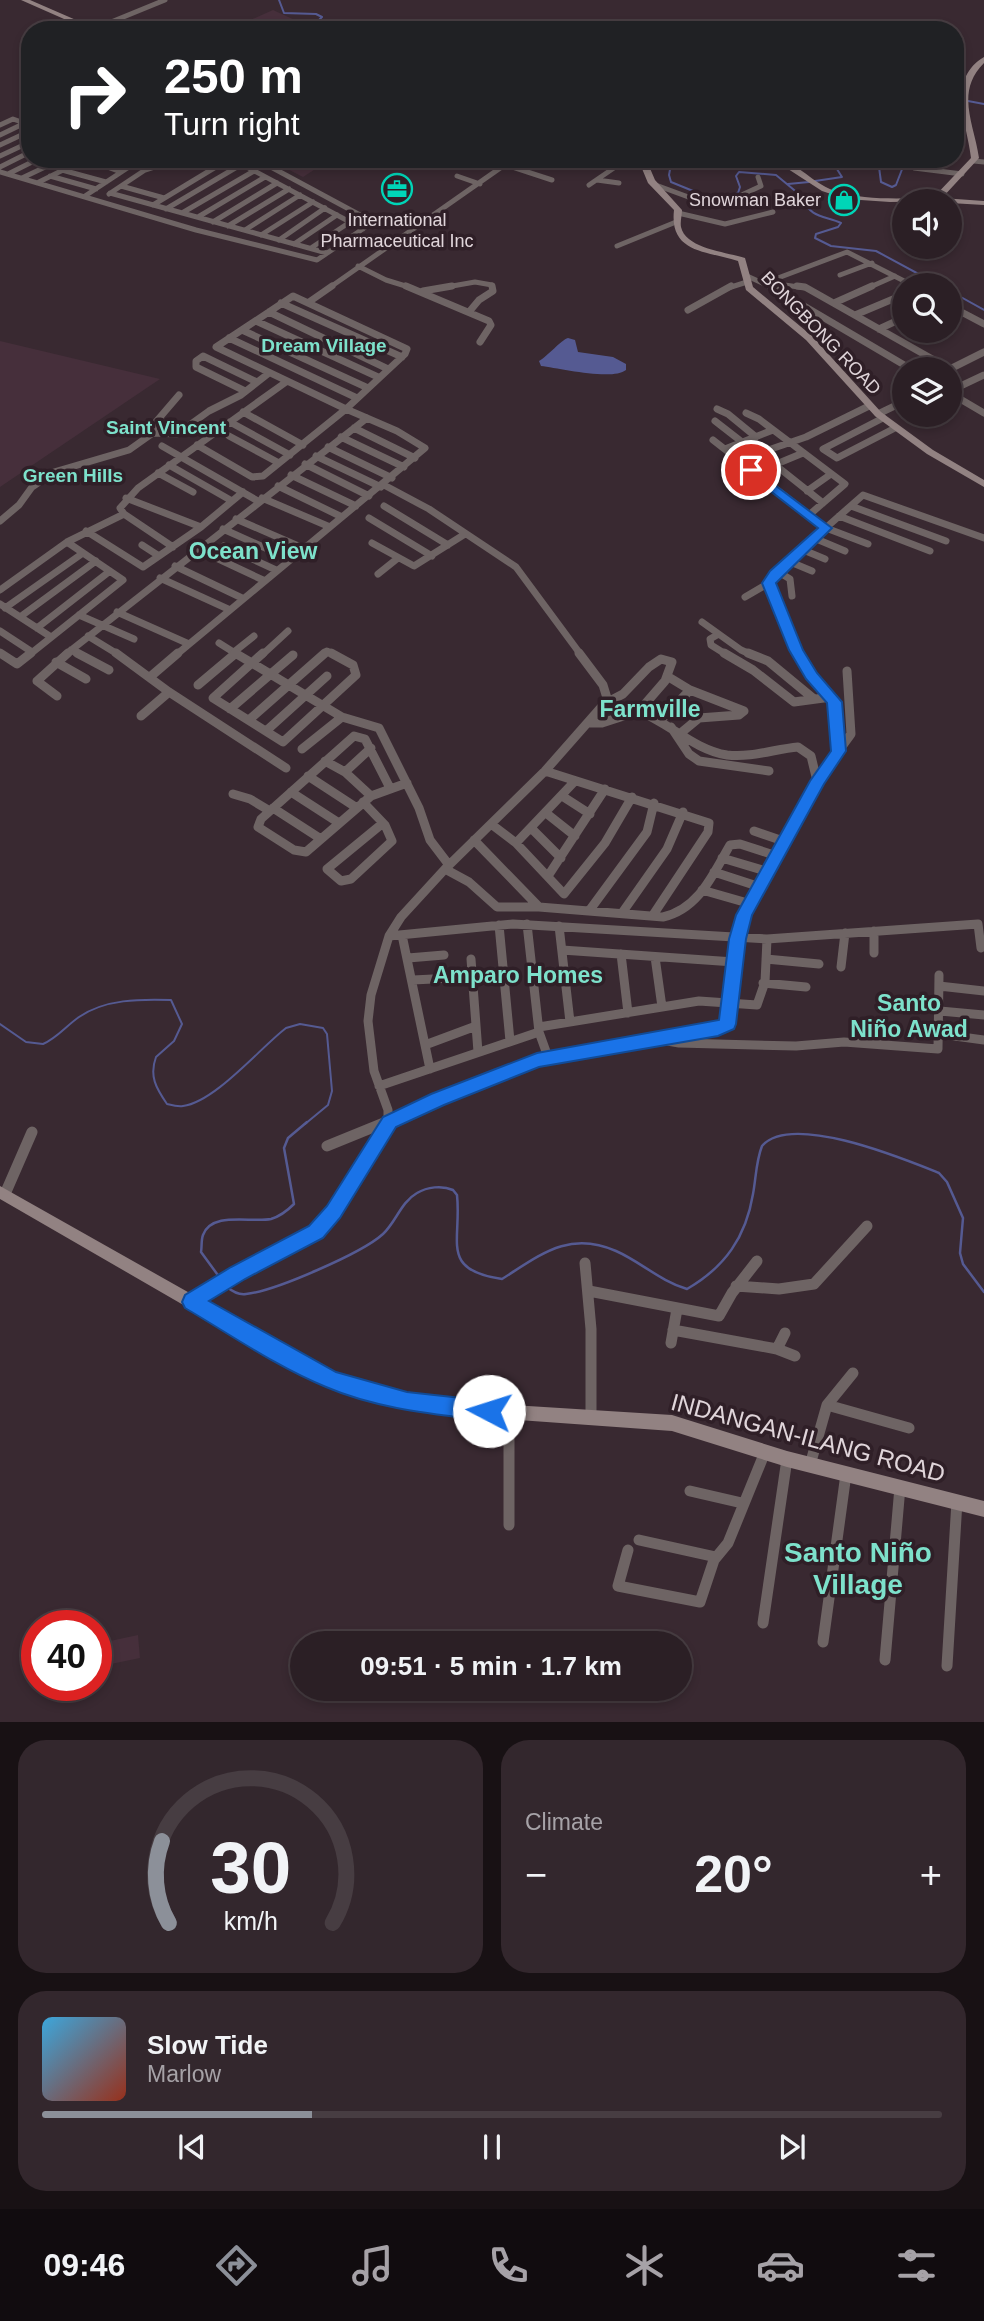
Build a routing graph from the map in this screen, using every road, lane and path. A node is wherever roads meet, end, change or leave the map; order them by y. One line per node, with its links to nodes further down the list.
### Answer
1 (24, 0): 3 (street)
2 (165, 0): 4 (street)
3 (75, 21)
4 (114, 21)
5 (984, 59): 6 (street)
6 (964, 97)
7 (964, 106): 17 (street)
8 (21, 122): 9 (street)
9 (0, 125)
10 (21, 126): 11 (street)
11 (0, 135)
12 (21, 135): 13 (street)
13 (0, 145)
14 (21, 146): 15 (street)
15 (0, 156)
16 (21, 157): 36 (street)
17 (974, 161): 18 (street); 42 (street)
18 (984, 162)
19 (21, 168): 41 (street)
20 (43, 168): 47 (street)
21 (66, 168): 37 (street)
22 (110, 168): 40 (street)
23 (127, 168): 40 (street)
24 (140, 168): 38 (street)
25 (151, 168): 38 (street)
26 (215, 168): 64 (street)
27 (235, 168): 72 (street)
28 (249, 168): 39 (street)
29 (273, 168): 81 (street)
30 (502, 168): 54 (street)
31 (515, 168): 48 (street)
32 (615, 168): 49 (street)
33 (646, 168): 55 (street, BONGBONG ROAD)
34 (796, 168): 65 (street)
35 (914, 168): 42 (street)
36 (0, 170): 41 (street)
37 (62, 170): 43 (street); 50 (street)
38 (145, 170): 57 (street)
39 (254, 171): 45 (street); 74 (street)
40 (121, 172): 50 (street)
41 (8, 174): 47 (street)
42 (962, 174): 60 (street)
43 (50, 176): 51 (street); 58 (street)
44 (457, 176): 54 (street)
45 (265, 177): 52 (street); 76 (street)
46 (758, 177): 55 (street)
47 (22, 178): 51 (street)
48 (552, 180)
49 (597, 180): 53 (street); 56 (street)
50 (106, 182): 58 (street)
51 (37, 183): 63 (street)
52 (277, 183): 59 (street); 78 (street)
53 (619, 183)
54 (480, 184): 90 (street)
55 (653, 184): 77 (street, BONGBONG ROAD)
56 (589, 185)
57 (121, 186): 61 (street); 64 (street)
58 (96, 189): 63 (street)
59 (289, 189): 62 (street); 80 (street)
60 (947, 189)
61 (110, 193): 66 (street); 70 (street)
62 (300, 195): 67 (street); 82 (street)
63 (85, 196): 66 (street)
64 (164, 198): 70 (street)
65 (892, 199)
66 (99, 200): 88 (street)
67 (313, 202): 71 (street); 83 (street)
68 (962, 202): 69 (street)
69 (984, 203)
70 (153, 205): 72 (street)
71 (325, 208): 75 (street); 84 (street)
72 (166, 209): 74 (street)
73 (773, 212): 77 (street)
74 (182, 213): 76 (street)
75 (337, 215): 79 (street); 85 (street)
76 (198, 217): 78 (street)
77 (677, 218): 86 (street); 94 (street, BONGBONG ROAD)
78 (213, 222): 80 (street)
79 (350, 222): 81 (street); 87 (street)
80 (228, 226): 82 (street)
81 (363, 229): 88 (street)
82 (245, 230): 83 (street)
83 (261, 235): 84 (street)
84 (279, 240): 85 (street)
85 (294, 244): 87 (street)
86 (617, 246)
87 (311, 248): 88 (street)
88 (327, 253)
89 (872, 263): 91 (street); 92 (street); 95 (street)
90 (358, 266): 96 (street); 98 (street)
91 (892, 274)
92 (840, 275)
93 (892, 277): 100 (street)
94 (747, 279): 95 (street); 101 (street); 130 (street, BONGBONG ROAD)
95 (765, 282): 100 (street); 116 (street)
96 (422, 291): 103 (street); 103 (street)
97 (892, 299): 105 (street)
98 (309, 302): 99 (street); 114 (street)
99 (281, 303): 102 (street); 114 (street)
100 (834, 303): 105 (street)
101 (688, 310)
102 (270, 312): 106 (street); 118 (street)
103 (469, 312): 112 (street)
104 (962, 312): 108 (street)
105 (855, 315): 109 (street)
106 (256, 321): 110 (street); 121 (street)
107 (892, 323): 109 (street)
108 (984, 324)
109 (879, 329): 115 (street)
110 (242, 330): 111 (street); 125 (street)
111 (229, 338): 119 (street); 128 (street)
112 (480, 342)
113 (983, 354): 117 (street)
114 (402, 357): 118 (street)
115 (929, 357)
116 (892, 358)
117 (962, 364)
118 (388, 369): 121 (street)
119 (268, 373): 122 (street); 123 (street)
120 (984, 374): 124 (street)
121 (378, 377): 125 (street)
122 (286, 382): 131 (street); 134 (street)
123 (257, 383): 126 (street); 126 (street)
124 (962, 386)
125 (368, 387): 128 (street)
126 (245, 391): 145 (street)
127 (179, 395): 144 (street)
128 (357, 398): 131 (street)
129 (962, 399): 136 (street)
130 (869, 406): 137 (street, BONGBONG ROAD); 150 (street)
131 (346, 409): 138 (street); 153 (street)
132 (717, 409): 148 (street)
133 (892, 409): 137 (street)
134 (243, 412): 140 (street); 153 (street)
135 (746, 413): 143 (street)
136 (984, 413)
137 (880, 416): 142 (street, BONGBONG ROAD); 142 (street)
138 (367, 418): 141 (street); 162 (street)
139 (715, 421): 151 (street)
140 (230, 422): 152 (street); 159 (street)
141 (354, 428): 147 (street); 162 (street)
142 (895, 428): 173 (street, BONGBONG ROAD)
143 (773, 430): 148 (street); 150 (street)
144 (153, 433): 145 (street); 194 (street)
145 (179, 433): 152 (street)
146 (229, 436): 164 (street)
147 (341, 437): 155 (street); 168 (street)
148 (756, 437): 151 (street)
149 (713, 440): 156 (street)
150 (789, 441): 157 (street); 158 (street)
151 (742, 442): 156 (street)
152 (199, 444): 160 (street); 164 (street)
153 (303, 445): 159 (street)
154 (162, 446): 160 (street)
155 (328, 447): 161 (street); 172 (street)
156 (725, 449): 163 (street)
157 (759, 452): 163 (street); 167 (street)
158 (803, 453): 167 (street); 170 (street)
159 (290, 455): 164 (street)
160 (182, 456): 166 (street); 178 (street)
161 (316, 456): 165 (street); 175 (street)
162 (415, 458): 168 (street)
163 (739, 460): 189 (street)
164 (279, 463)
165 (305, 464): 171 (street); 180 (street)
166 (169, 465): 169 (street); 183 (street)
167 (774, 465): 176 (street)
168 (404, 467): 172 (street)
169 (158, 474): 177 (street); 181 (street)
170 (831, 474): 176 (street); 184 (street)
171 (291, 475): 174 (street); 185 (street)
172 (392, 478): 175 (street)
173 (984, 484)
174 (278, 486): 182 (street); 191 (street)
175 (382, 486): 180 (street); 200 (street)
176 (807, 491): 184 (street)
177 (193, 492)
178 (243, 492): 182 (street); 183 (street)
179 (863, 495): 187 (street); 202 (street)
180 (369, 496): 185 (street)
181 (126, 498): 188 (street); 195 (street)
182 (260, 499): 193 (street); 196 (street)
183 (232, 500): 195 (street)
184 (823, 503): 189 (street)
185 (356, 506): 191 (street)
186 (384, 506): 208 (street)
187 (851, 506): 190 (street); 203 (street)
188 (124, 514): 199 (street); 209 (street)
189 (809, 515): 197 (street)
190 (839, 516): 197 (street); 215 (street)
191 (342, 517): 196 (street)
192 (369, 518): 218 (street)
193 (236, 519): 198 (street); 211 (street)
194 (0, 522)
195 (201, 527): 209 (street)
196 (330, 527): 211 (street)
197 (826, 528): 201 (street); 206 (street)
198 (223, 529): 213 (street); 220 (street)
199 (86, 531): 204 (street); 217 (street)
200 (465, 534): 208 (street); 276 (street)
201 (814, 538): 212 (street); 214 (street)
202 (984, 538)
203 (946, 541)
204 (67, 542): 216 (street); 233 (street)
205 (372, 543): 219 (street)
206 (868, 544)
207 (142, 545): 217 (street)
208 (448, 545): 218 (street)
209 (173, 547): 217 (street)
210 (224, 547): 225 (street)
211 (303, 548): 220 (street)
212 (801, 549): 221 (street); 223 (street)
213 (197, 550): 224 (street); 231 (street)
214 (845, 551)
215 (930, 551)
216 (83, 553): 222 (street); 237 (street)
217 (159, 556)
218 (432, 556): 219 (street)
219 (398, 558): 229 (street)
220 (290, 559): 225 (street)
221 (825, 559)
222 (96, 561): 226 (street); 241 (street)
223 (788, 561): 227 (street); 228 (street)
224 (175, 566): 230 (street); 236 (street)
225 (276, 570): 231 (street)
226 (110, 571): 240 (street); 244 (street)
227 (777, 571): 232 (street); 234 (street)
228 (812, 571)
229 (378, 575)
230 (160, 578): 238 (street); 239 (street)
231 (263, 580): 236 (street)
232 (769, 583): 235 (street); 274 (street)
233 (0, 590)
234 (792, 596)
235 (745, 597)
236 (242, 598): 238 (street)
237 (3, 606): 241 (street)
238 (228, 609): 253 (street)
239 (117, 612): 243 (street); 253 (street)
240 (79, 615): 243 (street); 250 (street)
241 (20, 617): 244 (street)
242 (702, 622): 247 (street)
243 (102, 625): 248 (street); 251 (street)
244 (37, 628): 250 (street)
245 (0, 631): 255 (street)
246 (288, 631): 260 (street)
247 (717, 635): 275 (street); 275 (street)
248 (88, 636): 254 (street); 265 (street)
249 (254, 636): 257 (street)
250 (51, 637): 255 (street)
251 (134, 639)
252 (219, 643): 257 (street)
253 (189, 644): 265 (street)
254 (71, 650): 259 (street); 261 (street)
255 (33, 652): 256 (street)
256 (0, 653)
257 (235, 653): 260 (street); 269 (street)
258 (293, 655): 263 (street)
259 (56, 662): 267 (street); 273 (street)
260 (252, 663): 263 (street); 278 (street)
261 (109, 670)
262 (847, 671): 290 (street)
263 (271, 674): 268 (street); 278 (street)
264 (327, 676): 272 (street)
265 (150, 677): 271 (street)
266 (667, 677): 270 (street); 276 (street); 279 (street)
267 (86, 679)
268 (288, 684): 272 (street); 277 (street); 282 (street)
269 (198, 685)
270 (690, 690): 283 (street); 287 (street)
271 (169, 692): 280 (street); 292 (street)
272 (305, 695): 277 (street); 286 (street)
273 (57, 696)
274 (831, 697): 275 (street); 290 (street)
275 (814, 699)
276 (604, 704): 284 (street)
277 (325, 706): 281 (street); 286 (street)
278 (230, 709): 282 (street)
279 (639, 711): 283 (street); 284 (street)
280 (141, 716)
281 (342, 717): 289 (street); 299 (street)
282 (249, 720): 286 (street)
283 (660, 720): 285 (street)
284 (589, 723): 293 (street)
285 (670, 726): 287 (street); 294 (street)
286 (266, 731)
287 (682, 732): 298 (street)
288 (371, 748): 291 (street); 295 (street); 300 (street)
289 (302, 750)
290 (838, 751): 298 (street)
291 (325, 761): 295 (street); 296 (street)
292 (286, 768)
293 (545, 771): 297 (street); 314 (street)
294 (769, 771)
295 (345, 772): 306 (street)
296 (308, 776): 302 (street); 306 (street)
297 (575, 781): 301 (street); 304 (street)
298 (817, 781): 320 (street)
299 (407, 783): 300 (street); 325 (street)
300 (390, 788): 306 (street)
301 (605, 789): 305 (street); 311 (street)
302 (291, 792): 308 (street); 312 (street)
303 (233, 794): 308 (street)
304 (562, 796): 310 (street); 311 (street)
305 (632, 797): 307 (street); 328 (street)
306 (363, 802): 312 (street); 313 (street)
307 (654, 803): 309 (street); 333 (street)
308 (272, 810): 318 (street); 318 (street)
309 (683, 812): 334 (street); 335 (street)
310 (546, 813): 315 (street); 317 (street)
311 (590, 814): 317 (street)
312 (339, 823): 318 (street)
313 (383, 823): 313 (street)
314 (491, 824): 319 (street); 321 (street)
315 (533, 829): 321 (street); 323 (street)
316 (754, 831): 320 (street)
317 (575, 836): 323 (street)
318 (321, 839)
319 (474, 840): 325 (street); 332 (street)
320 (786, 842): 322 (street)
321 (516, 844): 328 (street)
322 (778, 856): 324 (street); 327 (street)
323 (561, 858): 328 (street)
324 (722, 858): 326 (street); 327 (street)
325 (447, 867): 332 (street); 342 (street)
326 (714, 872): 329 (street); 330 (street)
327 (769, 872): 331 (street)
328 (548, 876)
329 (754, 885)
330 (702, 890): 331 (street); 335 (street)
331 (751, 904): 343 (street)
332 (539, 907): 333 (street)
333 (589, 911): 334 (street)
334 (622, 913): 335 (street)
335 (653, 915)
336 (527, 924): 337 (street); 338 (street); 371 (street)
337 (499, 925): 341 (street); 375 (street)
338 (559, 926): 343 (street); 346 (street)
339 (874, 931): 340 (street); 345 (street); 347 (street)
340 (845, 933): 344 (street); 356 (street)
341 (402, 935): 342 (street); 351 (street)
342 (388, 936): 380 (street)
343 (737, 939): 344 (street); 354 (street)
344 (767, 939): 353 (street)
345 (981, 948)
346 (562, 950): 348 (street); 369 (street)
347 (874, 953)
348 (621, 954): 350 (street); 367 (street)
349 (444, 956): 351 (street)
350 (655, 957): 354 (street); 365 (street)
351 (408, 958): 359 (street)
352 (471, 959): 358 (street)
353 (766, 959): 355 (street); 360 (street)
354 (734, 962): 364 (street)
355 (819, 964)
356 (841, 967)
357 (939, 975): 361 (street)
358 (472, 977): 359 (street); 370 (street)
359 (412, 980): 376 (street)
360 (763, 982): 362 (street); 364 (street)
361 (939, 986): 363 (street); 366 (street)
362 (806, 987)
363 (984, 991)
364 (729, 1002): 365 (street); 373 (street)
365 (662, 1007): 367 (street)
366 (940, 1011): 368 (street); 372 (street)
367 (628, 1013): 369 (street)
368 (984, 1015)
369 (570, 1022): 371 (street)
370 (476, 1026): 376 (street); 377 (street)
371 (539, 1029): 375 (street); 378 (street)
372 (940, 1034): 373 (street); 374 (street)
373 (657, 1039): 378 (street)
374 (984, 1040)
375 (510, 1041): 377 (street)
376 (425, 1045): 379 (street)
377 (478, 1052): 379 (street)
378 (548, 1057): 381 (street)
379 (430, 1069): 380 (street)
380 (379, 1086): 381 (street)
381 (389, 1122): 383 (street); 390 (street)
382 (32, 1132): 384 (street)
383 (327, 1146)
384 (2, 1193): 390 (street, INDANGAN-ILANG ROAD)
385 (867, 1226): 388 (street)
386 (757, 1261): 388 (street)
387 (585, 1263): 389 (street)
388 (736, 1286): 391 (street)
389 (589, 1291): 391 (street); 400 (street)
390 (192, 1302): 399 (street, INDANGAN-ILANG ROAD)
391 (677, 1309): 392 (street)
392 (673, 1331): 394 (street); 395 (street)
393 (785, 1333): 395 (street)
394 (671, 1343)
395 (777, 1349): 396 (street)
396 (795, 1356)
397 (853, 1373): 398 (street)
398 (827, 1405): 401 (street); 404 (street)
399 (509, 1413): 400 (street, INDANGAN-ILANG ROAD); 411 (street)
400 (591, 1416): 402 (street, INDANGAN-ILANG ROAD)
401 (909, 1428)
402 (765, 1452): 403 (street, INDANGAN-ILANG ROAD); 409 (street)
403 (786, 1459): 404 (street, INDANGAN-ILANG ROAD); 415 (street)
404 (810, 1465): 405 (street, INDANGAN-ILANG ROAD)
405 (846, 1474): 406 (street, INDANGAN-ILANG ROAD); 416 (street)
406 (900, 1487): 408 (street, INDANGAN-ILANG ROAD); 417 (street)
407 (690, 1491): 409 (street)
408 (957, 1501): 410 (street, INDANGAN-ILANG ROAD); 418 (street)
409 (742, 1503): 414 (street)
410 (984, 1509)
411 (509, 1525)
412 (639, 1540): 414 (street)
413 (628, 1550): 414 (street)
414 (716, 1557)
415 (763, 1623)
416 (823, 1642)
417 (886, 1660)
418 (947, 1666)

